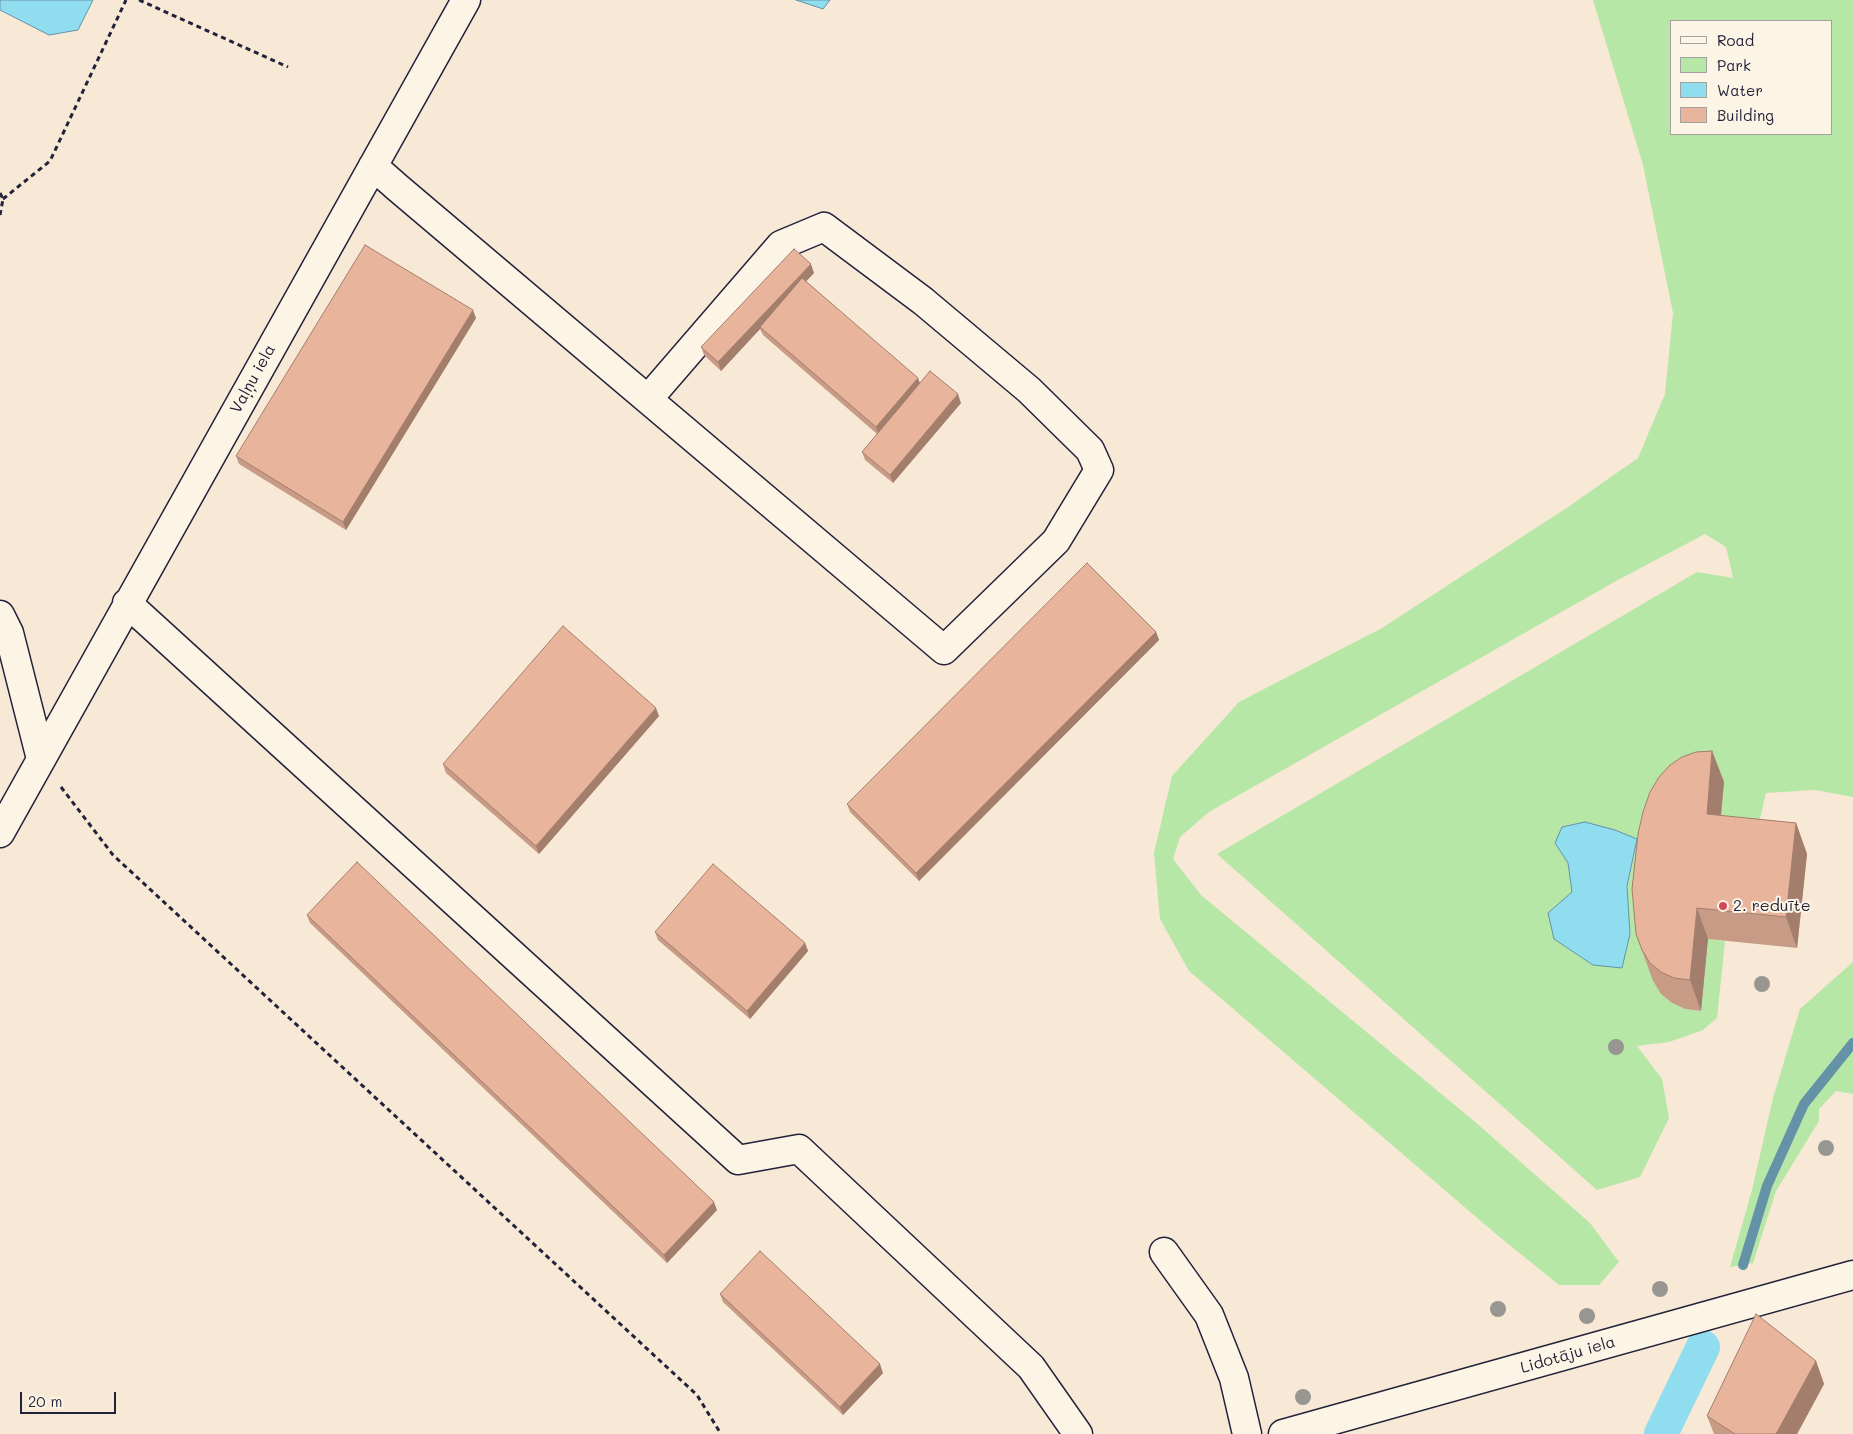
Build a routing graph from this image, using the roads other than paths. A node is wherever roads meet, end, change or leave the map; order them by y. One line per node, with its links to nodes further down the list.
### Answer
1 (466, 0): 2 (street, Vaļņu iela)
2 (373, 166): 3 (street); 4 (street, Vaļņu iela)
3 (648, 399): 3 (street)
4 (127, 603): 6 (street, Vaļņu iela); 10 (street)
5 (0, 615): 6 (street)
6 (41, 759): 7 (street, Vaļņu iela)
7 (0, 833)
8 (1164, 1252): 11 (street)
9 (1853, 1274): 12 (street, Lidotāju iela)
10 (1078, 1434)
11 (1247, 1434)
12 (1283, 1434)

